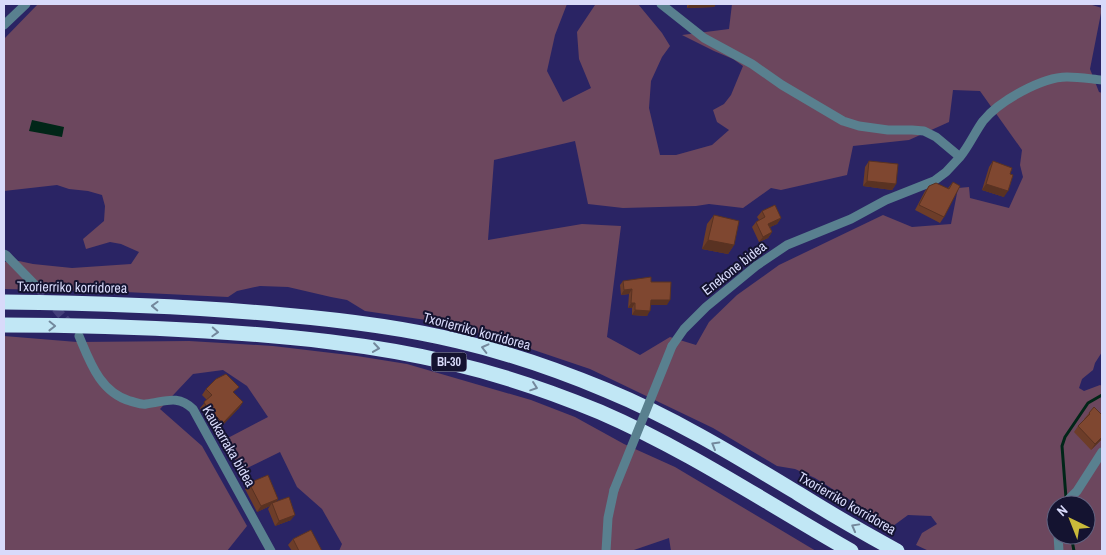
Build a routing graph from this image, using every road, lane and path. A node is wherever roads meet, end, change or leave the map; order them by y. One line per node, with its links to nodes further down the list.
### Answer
1 (26, 4): 3 (street)
2 (661, 4): 5 (street)
3 (4, 25)
4 (1102, 80): 5 (street, Enekone bidea)
5 (960, 157): 14 (street, Enekone bidea, bridge)
6 (4, 254): 7 (street)
7 (38, 288)
8 (4, 302): 16 (highway, Txorierriko korridorea / BI-30, one-way to 8)
9 (4, 325): 15 (highway, BI-30, one-way to 15)
10 (79, 336): 13 (street, Kaukarraka bidea)
11 (1102, 452): 12 (street)
12 (1073, 495)
13 (271, 551)
14 (606, 551)
15 (851, 551)
16 (898, 551)

